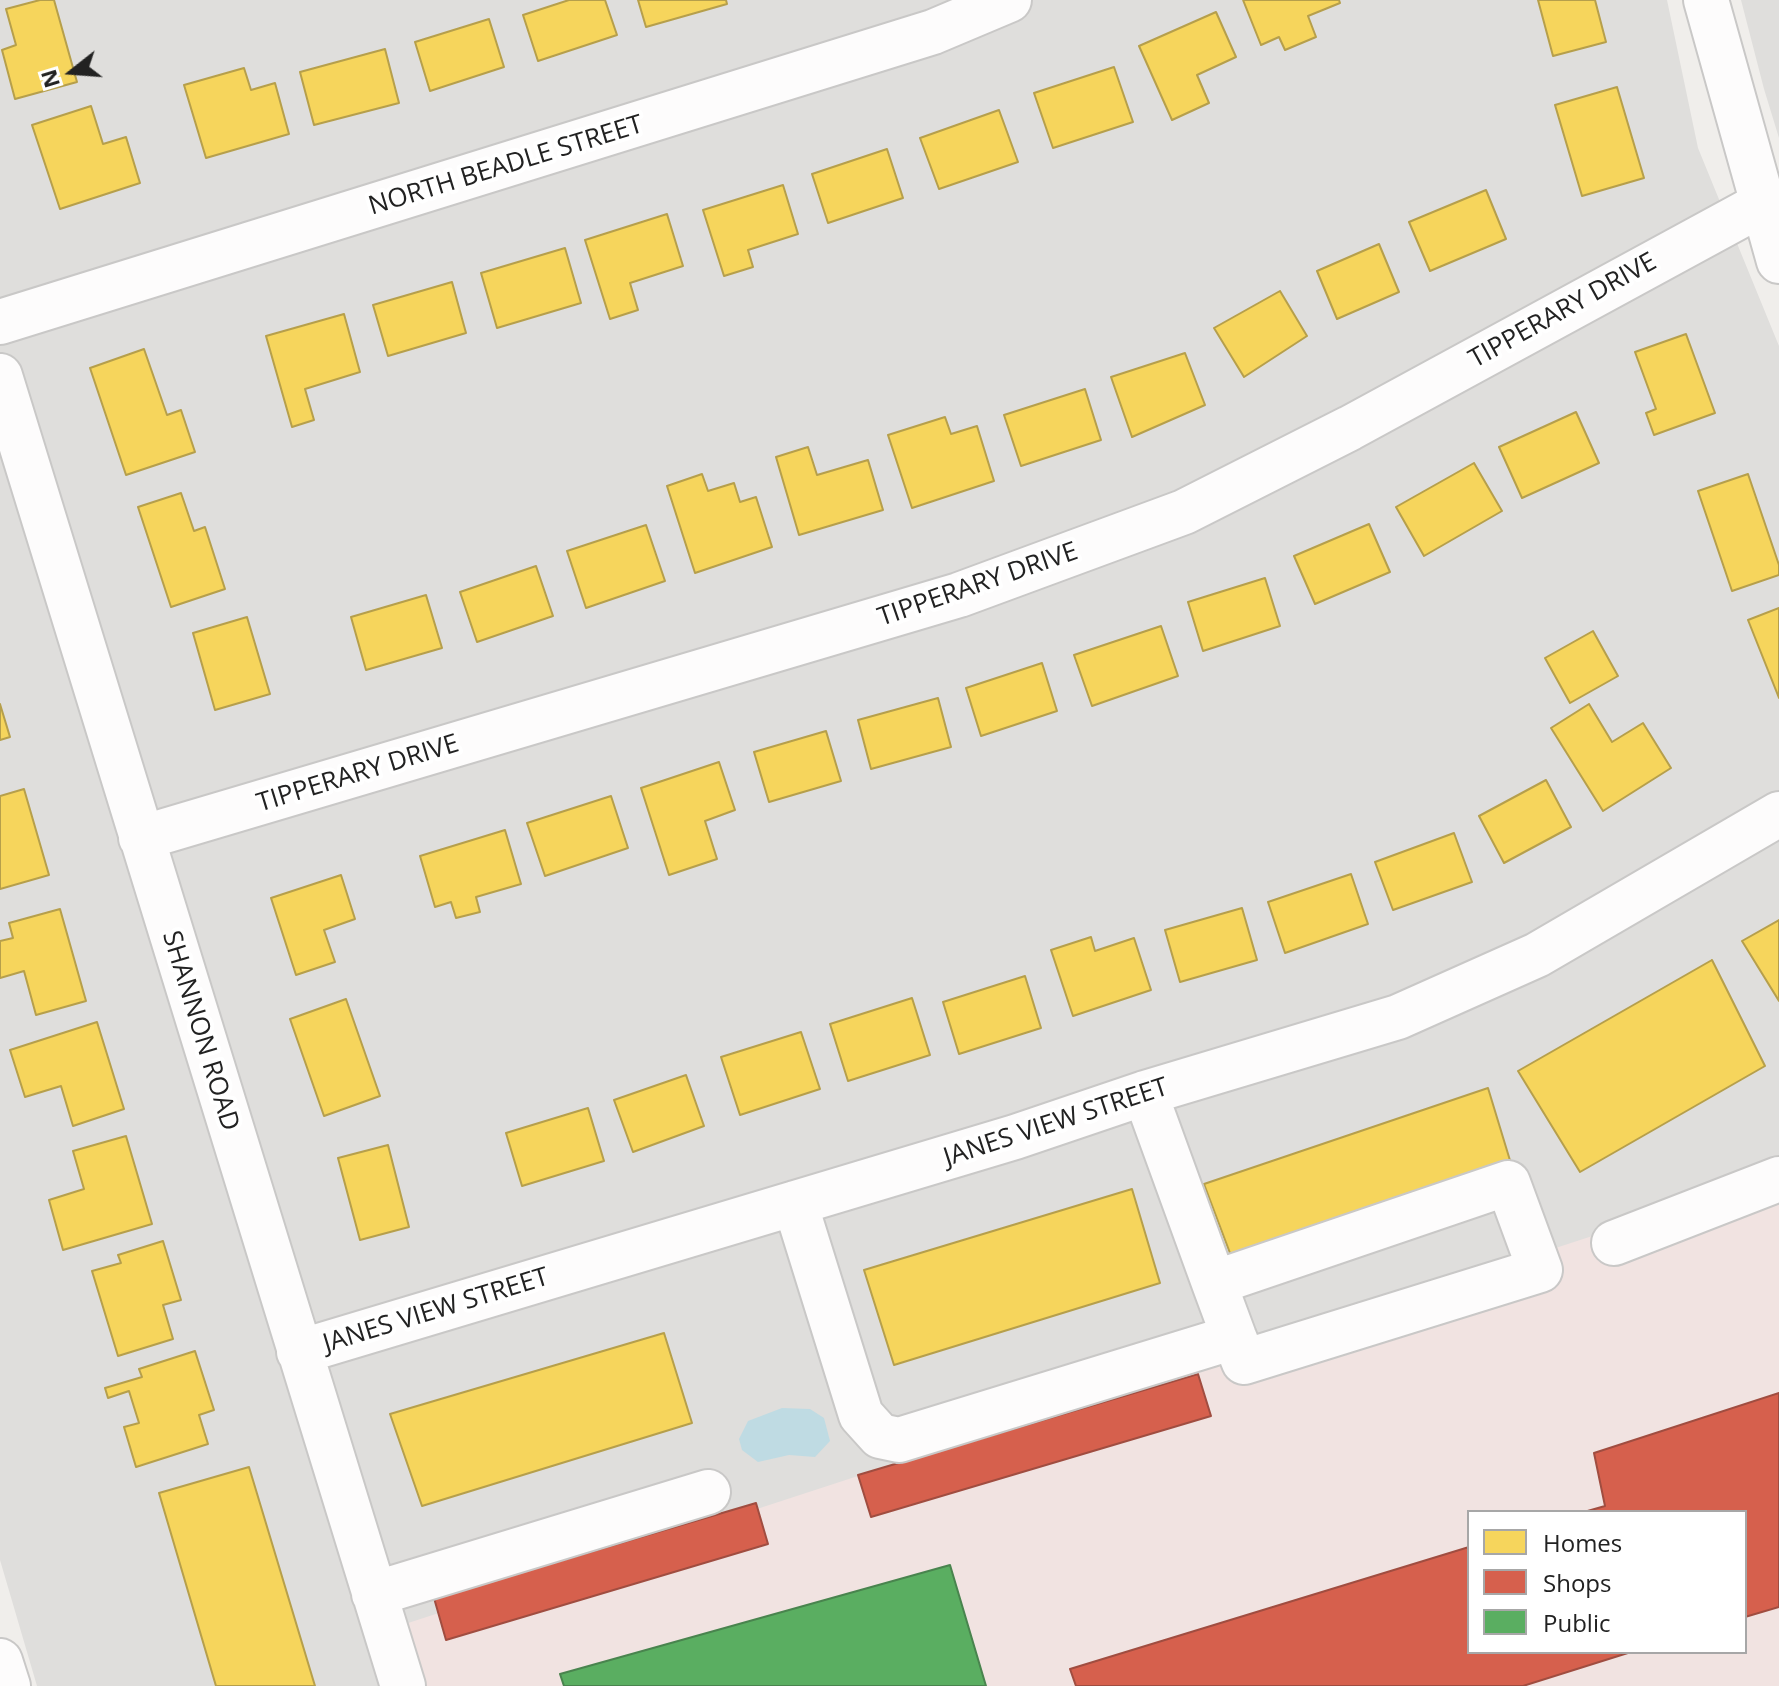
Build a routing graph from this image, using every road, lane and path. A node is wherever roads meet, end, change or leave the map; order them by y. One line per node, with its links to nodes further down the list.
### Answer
1 (1009, 0): 5 (street, NORTH BEADLE STREET)
2 (1706, 0): 3 (street)
3 (1762, 204): 4 (street); 8 (street, TIPPERARY DRIVE)
4 (1779, 261)
5 (0, 322)
6 (0, 376): 8 (street, SHANNON ROAD)
7 (1779, 814): 9 (street, JANES VIEW STREET)
8 (141, 838): 15 (street, SHANNON ROAD)
9 (1145, 1093): 11 (street, JANES VIEW STREET); 13 (street)
10 (1779, 1179): 12 (street)
11 (795, 1203): 14 (street); 15 (street, JANES VIEW STREET)
12 (1614, 1243)
13 (1214, 1283): 14 (street); 14 (street)
14 (1234, 1337)
15 (299, 1352): 17 (street, SHANNON ROAD)
16 (708, 1492): 17 (street)
17 (374, 1594): 20 (street, SHANNON ROAD)
18 (0, 1661): 19 (street)
19 (8, 1686)
20 (403, 1686)

